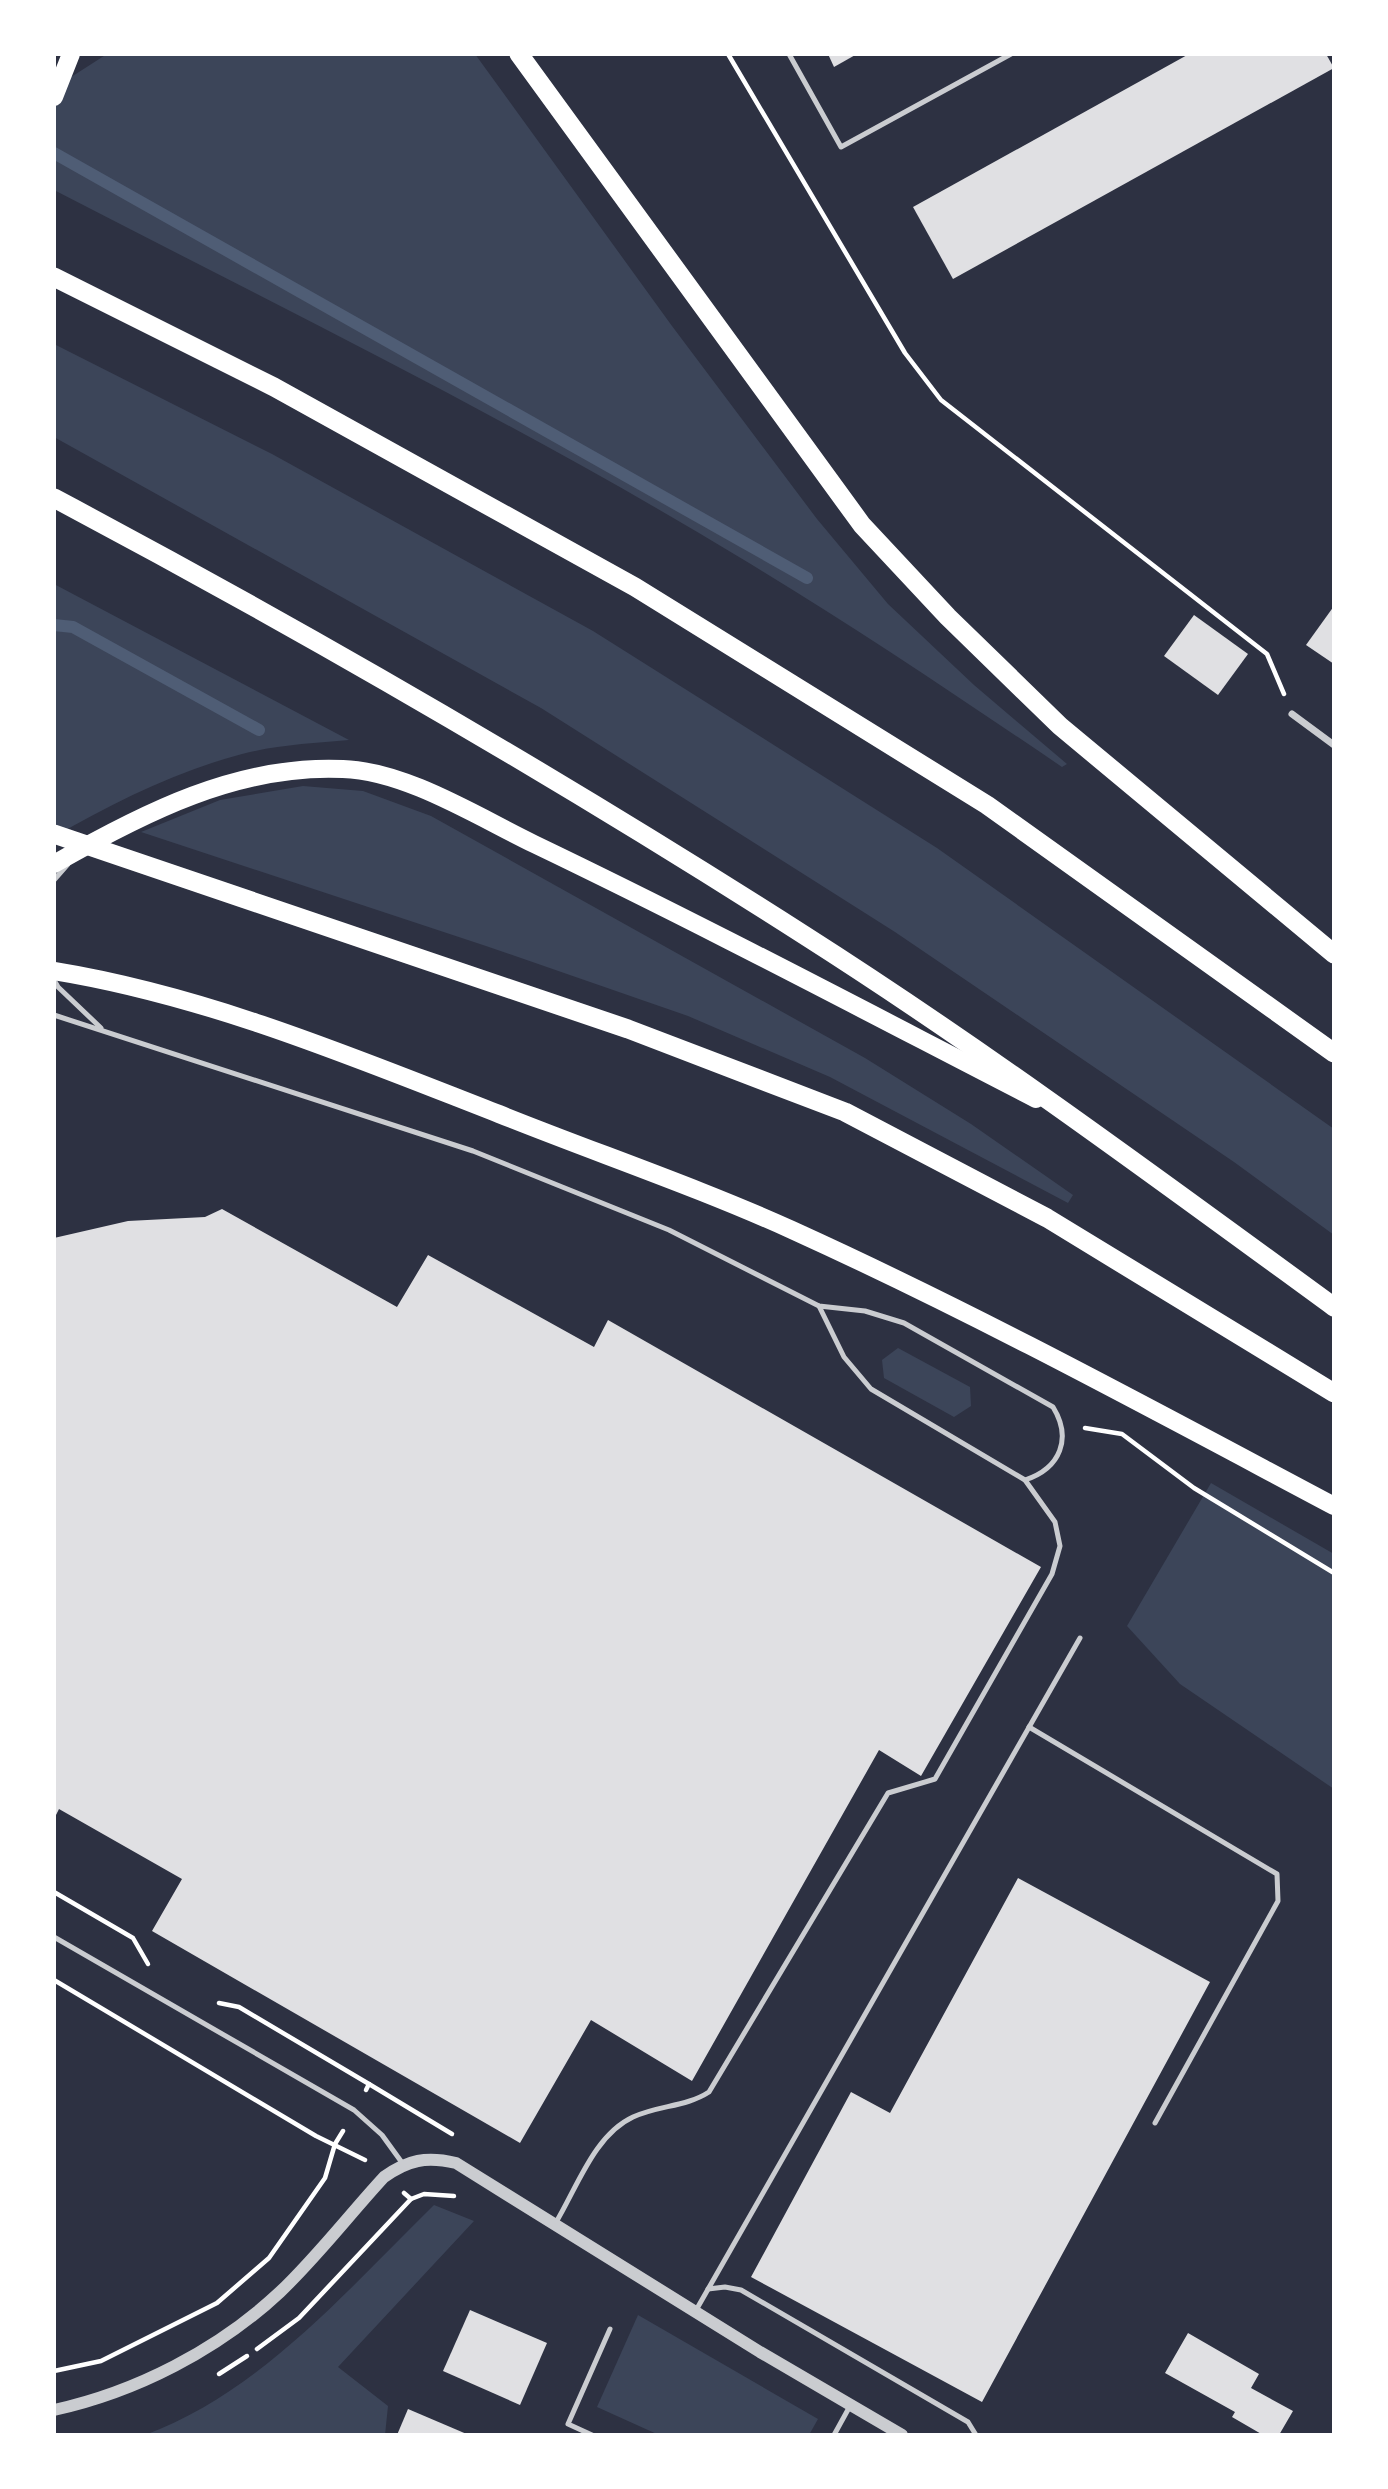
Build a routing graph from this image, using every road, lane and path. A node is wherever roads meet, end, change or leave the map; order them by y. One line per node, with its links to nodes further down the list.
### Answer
1 (59, 54): 7 (main road)
2 (71, 54): 8 (main road)
3 (519, 54): 17 (highway)
4 (728, 54): 11 (path)
5 (789, 54): 6 (lane)
6 (1011, 54)
7 (54, 58)
8 (54, 97)
9 (54, 277): 22 (highway)
10 (54, 498): 23 (highway)
11 (1292, 714): 12 (street)
12 (1334, 745)
13 (54, 834): 26 (highway)
14 (84, 847): 15 (main road); 16 (lane); 23 (main road)
15 (54, 864)
16 (54, 880)
17 (1334, 954)
18 (54, 971): 29 (main road)
19 (54, 980): 21 (lane)
20 (54, 1015): 21 (lane)
21 (103, 1030): 24 (lane)
22 (1334, 1053)
23 (1084, 1124): 25 (highway)
24 (819, 1306): 27 (lane); 28 (lane)
25 (1334, 1307)
26 (1334, 1393)
27 (1063, 1424): 28 (lane); 30 (path)
28 (1025, 1480): 43 (lane)
29 (1334, 1506)
30 (1334, 1573)
31 (1080, 1638): 32 (lane)
32 (1030, 1727): 39 (lane); 44 (lane)
33 (54, 1892): 35 (path)
34 (54, 1937): 41 (lane)
35 (152, 1970)
36 (54, 1980): 40 (path)
37 (215, 2003): 38 (path)
38 (369, 2084)
39 (1155, 2123)
40 (335, 2144): 42 (path); 47 (path)
41 (403, 2164): 42 (street); 43 (street)
42 (384, 2177): 49 (street)
43 (555, 2225): 45 (street)
44 (708, 2289): 45 (lane); 53 (lane)
45 (695, 2312): 48 (street)
46 (610, 2329): 50 (lane)
47 (54, 2371)
48 (850, 2406): 51 (lane); 52 (street)
49 (54, 2410)
50 (592, 2435)
51 (834, 2435)
52 (902, 2435)
53 (976, 2435)

